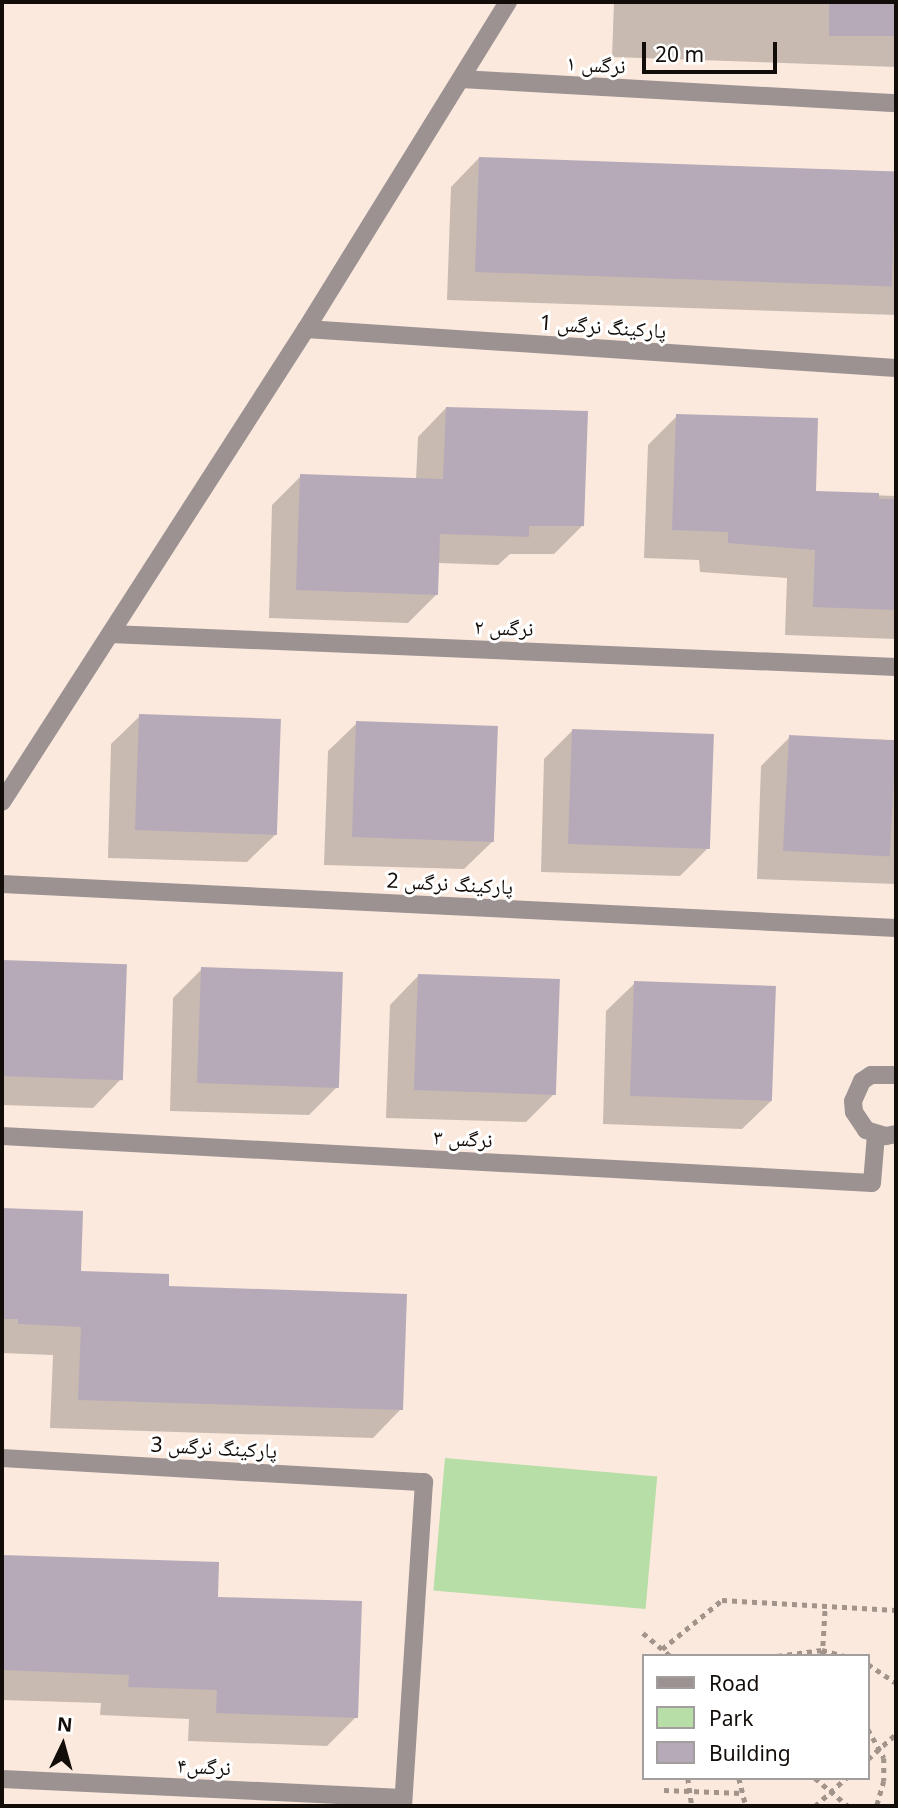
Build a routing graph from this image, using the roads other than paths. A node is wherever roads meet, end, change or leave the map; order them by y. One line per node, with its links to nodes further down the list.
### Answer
1 (509, 2): 2 (street)
2 (461, 79): 3 (street, نرگس ۱); 4 (street)
3 (896, 103)
4 (306, 329): 5 (street, پارکینگ نرگس 1); 6 (street)
5 (896, 368)
6 (110, 634): 7 (street, نرگس ۲); 8 (street)
7 (896, 667)
8 (2, 802)
9 (2, 884): 10 (street, پارکینگ نرگس 2)
10 (896, 928)
11 (896, 1075): 13 (street)
12 (896, 1134): 13 (street)
13 (876, 1135): 14 (street, نرگس ۳)
14 (2, 1136)
15 (2, 1458): 17 (street, پارکینگ نرگس 3)
16 (2, 1779): 17 (street, نرگس۴)
17 (403, 1802)

